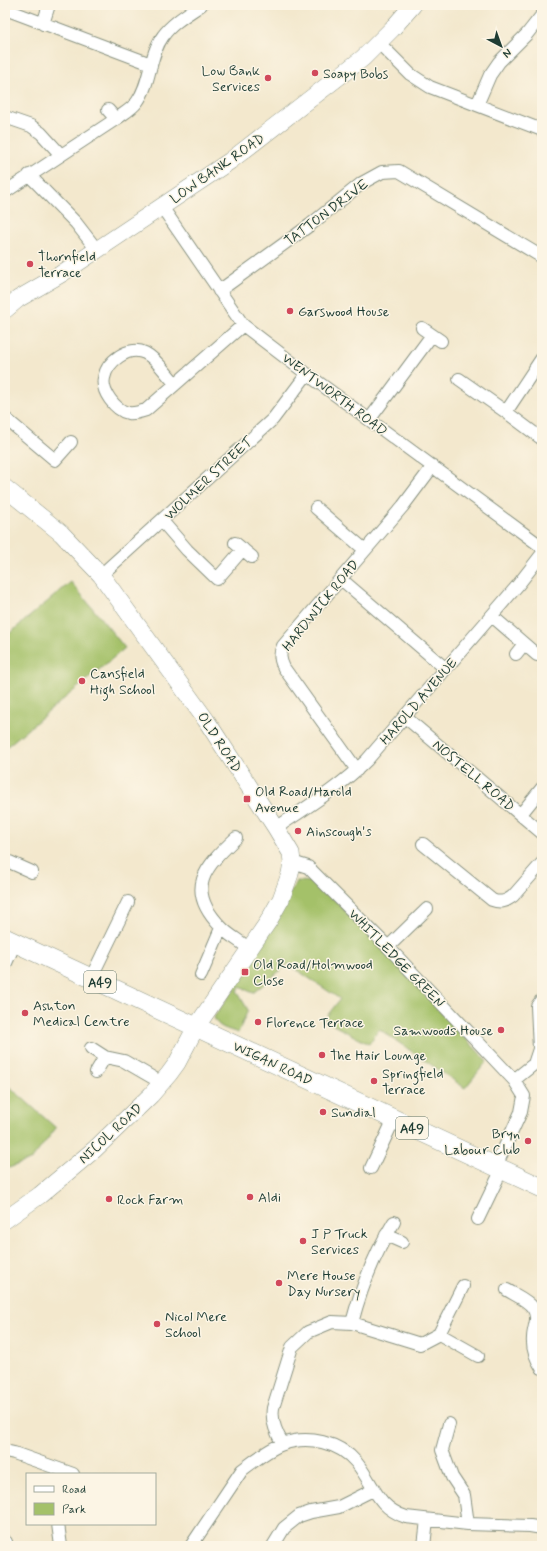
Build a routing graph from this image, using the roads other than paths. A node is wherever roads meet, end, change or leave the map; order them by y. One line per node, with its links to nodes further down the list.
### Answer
1 (49, 5): 6 (street)
2 (201, 5): 8 (street)
3 (413, 5): 7 (street, LOW BANK ROAD)
4 (5, 9): 6 (street)
5 (541, 17): 9 (street)
6 (43, 24): 8 (street)
7 (379, 43): 9 (street); 15 (street, LOW BANK ROAD)
8 (151, 64): 12 (street)
9 (478, 105): 11 (street)
10 (5, 118): 12 (street)
11 (542, 130)
12 (61, 155): 13 (street)
13 (29, 175): 14 (street); 16 (street)
14 (5, 192)
15 (162, 207): 16 (street, LOW BANK ROAD); 18 (street, WENTWORTH ROAD)
16 (97, 250): 19 (street, LOW BANK ROAD)
17 (542, 257): 18 (street, TATTON DRIVE)
18 (219, 291): 20 (street, WENTWORTH ROAD)
19 (5, 310)
20 (243, 325): 23 (street, WENTWORTH ROAD); 25 (street)
21 (432, 335): 28 (street)
22 (542, 358): 26 (street)
23 (307, 374): 28 (street, WENTWORTH ROAD); 34 (street, WOLMER STREET)
24 (459, 380): 26 (street)
25 (175, 384): 25 (street)
26 (506, 412): 29 (street)
27 (5, 418): 30 (street)
28 (368, 420): 31 (street, WENTWORTH ROAD)
29 (542, 439)
30 (71, 442)
31 (433, 466): 35 (street, WENTWORTH ROAD); 37 (street, HARDWICK ROAD)
32 (5, 488): 39 (street, OLD ROAD)
33 (316, 508): 37 (street)
34 (162, 521): 36 (street); 39 (street, WOLMER STREET)
35 (542, 547)
36 (244, 550)
37 (366, 550): 40 (street, HARDWICK ROAD)
38 (542, 554): 41 (street, HAROLD AVENUE)
39 (101, 575): 50 (street, OLD ROAD)
40 (340, 580): 45 (street); 47 (street, HARDWICK ROAD)
41 (492, 616): 42 (street); 45 (street, HAROLD AVENUE)
42 (524, 644): 43 (street); 44 (street)
43 (516, 654)
44 (537, 655)
45 (446, 669): 46 (street, HAROLD AVENUE)
46 (405, 717): 47 (street, HAROLD AVENUE); 49 (street, NOSTELL ROAD)
47 (357, 770): 50 (street, HAROLD AVENUE)
48 (542, 788): 49 (street)
49 (521, 814): 51 (street, NOSTELL ROAD)
50 (276, 828): 54 (street, OLD ROAD)
51 (542, 833)
52 (236, 838): 60 (street)
53 (423, 844): 55 (street)
54 (292, 862): 62 (street, WHITLEDGE GREEN); 63 (street)
55 (542, 863)
56 (7, 864): 57 (street)
57 (32, 872)
58 (128, 902): 66 (street)
59 (427, 909): 62 (street)
60 (221, 928): 63 (street); 65 (street)
61 (10, 940): 64 (street); 66 (main road, WIGAN ROAD / A49)
62 (388, 947): 73 (street, WHITLEDGE GREEN)
63 (250, 950): 68 (street)
64 (5, 965)
65 (201, 975)
66 (91, 978): 68 (main road, WIGAN ROAD / A49)
67 (542, 999): 71 (street)
68 (196, 1027): 74 (street, NICOL ROAD); 75 (main road, WIGAN ROAD / A49)
69 (91, 1048): 70 (street)
70 (105, 1057): 72 (street); 74 (street)
71 (538, 1066): 73 (street)
72 (96, 1072)
73 (514, 1080): 77 (street, WHITLEDGE GREEN)
74 (162, 1083): 80 (street, NICOL ROAD)
75 (394, 1119): 76 (street); 77 (main road, WIGAN ROAD / A49)
76 (371, 1168)
77 (499, 1168): 78 (main road, WIGAN ROAD / A49); 79 (street, WHITLEDGE GREEN)
78 (542, 1188)
79 (478, 1219)
80 (5, 1220)
81 (394, 1222): 82 (street)
82 (386, 1235): 83 (street); 86 (street)
83 (402, 1242)
84 (463, 1286): 87 (street)
85 (506, 1290): 89 (street)
86 (352, 1323): 87 (street); 91 (street)
87 (439, 1334): 88 (street)
88 (478, 1356)
89 (542, 1368)
90 (449, 1424): 96 (street)
91 (283, 1444): 94 (street); 100 (street)
92 (5, 1451): 93 (street)
93 (60, 1472)
94 (374, 1490): 95 (street); 101 (street)
95 (427, 1520): 96 (street); 102 (street)
96 (468, 1524): 98 (street)
97 (58, 1525): 99 (street)
98 (542, 1526)
99 (60, 1546)
100 (191, 1546)
101 (273, 1546)
102 (424, 1546)

